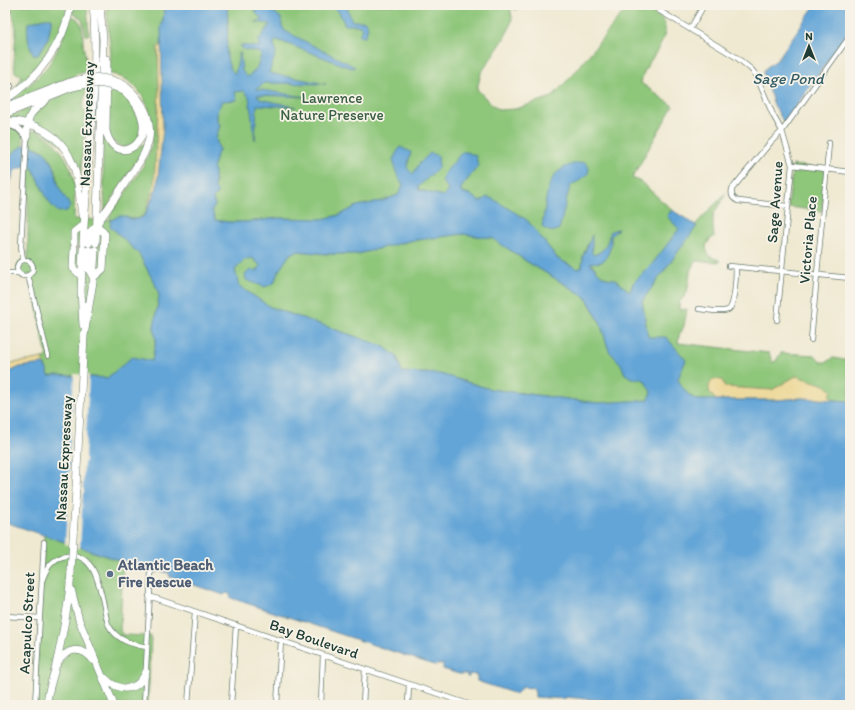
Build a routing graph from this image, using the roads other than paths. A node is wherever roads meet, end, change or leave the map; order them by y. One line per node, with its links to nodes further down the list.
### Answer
1 (71, 5): 13 (highway)
2 (93, 5): 25 (highway, Nassau Expressway)
3 (100, 5): 10 (highway); 26 (highway, Nassau Expressway)
4 (650, 5): 6 (street, Sage Avenue)
5 (704, 5): 6 (street)
6 (690, 29): 18 (street, Sage Avenue)
7 (850, 36): 18 (street)
8 (70, 85): 10 (highway, bridge); 12 (highway); 14 (highway)
9 (11, 86): 11 (street)
10 (124, 88): 26 (highway)
11 (5, 90)
12 (52, 95): 15 (highway); 17 (highway)
13 (5, 100)
14 (5, 107)
15 (5, 114)
16 (5, 122): 17 (highway); 19 (main road)
17 (27, 124): 19 (highway); 25 (highway)
18 (782, 131): 21 (street, Sage Avenue); 24 (street)
19 (27, 141): 28 (street)
20 (829, 143): 22 (street, Victoria Place)
21 (792, 165): 22 (street); 24 (street, Sage Avenue)
22 (827, 169): 23 (street); 35 (street, Victoria Place)
23 (850, 172)
24 (788, 206): 31 (street, Sage Avenue)
25 (84, 224): 27 (highway, Nassau Expressway)
26 (97, 225): 27 (highway); 27 (highway); 37 (highway)
27 (87, 246): 36 (highway); 36 (highway); 37 (highway, Nassau Expressway)
28 (23, 260): 33 (street); 34 (street)
29 (729, 266): 30 (street)
30 (736, 267): 31 (street); 39 (street)
31 (781, 271): 35 (street); 40 (street, Sage Avenue)
32 (5, 273): 33 (street)
33 (18, 273): 34 (street)
34 (28, 275): 43 (street)
35 (816, 275): 38 (street); 42 (street, Victoria Place)
36 (81, 276): 41 (highway, Nassau Expressway)
37 (94, 277): 41 (highway, Nassau Expressway)
38 (850, 278)
39 (699, 309)
40 (777, 320)
41 (84, 336): 47 (highway, Nassau Expressway, bridge)
42 (811, 340)
43 (48, 356)
44 (44, 542): 46 (street, Acapulco Street)
45 (150, 573): 48 (street)
46 (42, 581): 51 (street, Acapulco Street); 54 (street)
47 (70, 582): 56 (highway, Nassau Expressway); 58 (highway, Nassau Expressway)
48 (150, 596): 49 (street, Bay Boulevard); 54 (street)
49 (195, 612): 52 (street, Bay Boulevard); 67 (street)
50 (5, 616): 51 (street)
51 (40, 618): 65 (street, Acapulco Street)
52 (236, 625): 53 (street, Bay Boulevard); 68 (street)
53 (281, 640): 55 (street, Bay Boulevard); 69 (street)
54 (147, 647): 59 (street)
55 (323, 655): 57 (street, Bay Boulevard); 70 (street)
56 (96, 664): 58 (highway); 60 (highway, Nassau Expressway)
57 (365, 669): 61 (street, Bay Boulevard); 71 (street)
58 (55, 670): 63 (highway, Nassau Expressway)
59 (146, 672): 60 (highway); 66 (street)
60 (101, 674): 64 (highway, Nassau Expressway)
61 (409, 684): 62 (street, Bay Boulevard); 72 (street)
62 (452, 699): 73 (street); 74 (street, Bay Boulevard)
63 (46, 703)
64 (114, 704)
65 (35, 705)
66 (144, 705)
67 (188, 705)
68 (231, 705)
69 (277, 705)
70 (321, 705)
71 (363, 705)
72 (408, 705)
73 (452, 705)
74 (471, 705)

